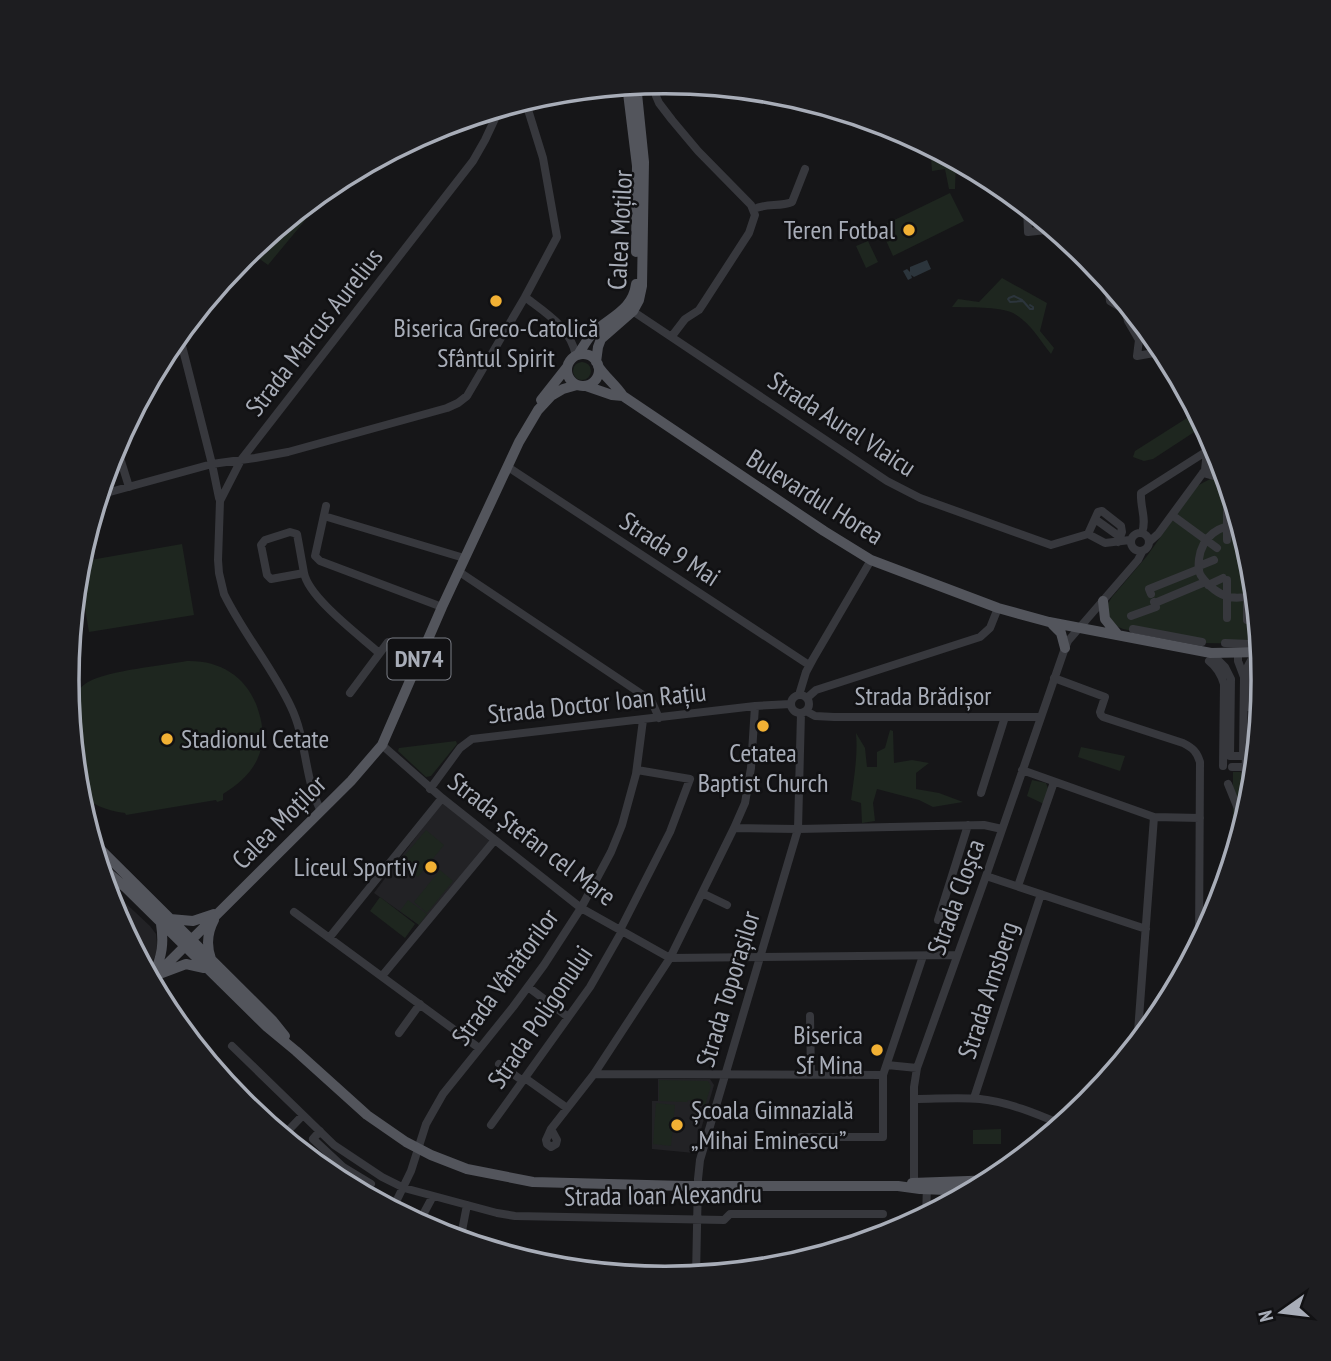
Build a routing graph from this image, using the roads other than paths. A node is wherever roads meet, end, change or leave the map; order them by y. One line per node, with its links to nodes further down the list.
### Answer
1 (656, 94): 6 (street)
2 (635, 95): 10 (main road, Calea Moților)
3 (528, 111): 9 (street)
4 (494, 120): 24 (street, Strada Marcus Aurelius)
5 (805, 169): 6 (street)
6 (754, 209): 13 (street)
7 (1027, 219): 8 (street)
8 (1042, 230)
9 (524, 297): 16 (street); 24 (street)
10 (629, 309): 13 (street, Strada Aurel Vlaicu); 16 (main road, Calea Moților / DN74); 17 (main road, Calea Moților)
11 (1128, 320): 12 (street)
12 (1138, 336): 15 (street)
13 (672, 337): 40 (street, Strada Aurel Vlaicu)
14 (180, 351): 26 (street)
15 (1152, 353)
16 (577, 355): 17 (main road); 18 (main road, Calea Moților / DN74)
17 (597, 364): 19 (main road, Calea Moților); 20 (main road)
18 (567, 367): 19 (main road); 21 (main road, Calea Moților / DN74)
19 (582, 385): 20 (main road); 21 (main road, Calea Moților / DN74)
20 (623, 396): 49 (main road, Bulevardul Horea)
21 (538, 410): 27 (main road, Calea Moților / DN74)
22 (1205, 450): 39 (street)
23 (1207, 454): 28 (street)
24 (241, 460): 26 (street); 32 (street, Strada Marcus Aurelius)
25 (121, 461): 30 (street)
26 (212, 464): 30 (street); 32 (street)
27 (508, 467): 48 (main road, Calea Moților / DN74); 79 (street, Strada 9 Mai)
28 (1205, 469): 29 (street); 45 (street)
29 (1213, 470)
30 (129, 486): 31 (street)
31 (110, 492)
32 (220, 501): 103 (street)
33 (326, 506): 35 (street)
34 (1227, 512): 38 (street)
35 (324, 516): 48 (street); 59 (street)
36 (1177, 518): 43 (street)
37 (1231, 525): 38 (street)
38 (1227, 526): 43 (street); 44 (street)
39 (1142, 533): 42 (street); 45 (street)
40 (1088, 534): 41 (street); 41 (street)
41 (1119, 539): 42 (street)
42 (1130, 540): 47 (street)
43 (1206, 540): 46 (street); 51 (street)
44 (1227, 540)
45 (1149, 542): 47 (street)
46 (1217, 548)
47 (1142, 552): 58 (street, Strada Cloșca)
48 (464, 558): 52 (main road, Calea Moților / DN74)
49 (872, 560): 60 (main road, Bulevardul Horea); 79 (street)
50 (1214, 560): 51 (street)
51 (1199, 568): 54 (street); 57 (street)
52 (458, 571): 59 (main road, Calea Moților / DN74); 90 (street)
53 (304, 573): 53 (street); 74 (street)
54 (1207, 583): 56 (street); 56 (street); 57 (street)
55 (1246, 596): 56 (street)
56 (1227, 597): 63 (street)
57 (1153, 599): 62 (street)
58 (1103, 601): 66 (street, Strada Cloșca); 68 (main road)
59 (442, 607): 75 (main road, Calea Moților / DN74)
60 (998, 608): 65 (main road, Bulevardul Horea); 84 (street)
61 (1248, 614): 64 (street)
62 (1131, 616)
63 (1227, 618)
64 (1247, 620)
65 (1049, 622): 66 (main road, Bulevardul Horea); 71 (main road)
66 (1079, 628): 68 (main road, Bulevardul Horea); 71 (street, Strada Cloșca)
67 (1133, 629): 69 (street)
68 (1119, 635): 76 (main road, Bulevardul Horea)
69 (1202, 642)
70 (1226, 643): 72 (street)
71 (1065, 648): 81 (street, Strada Cloșca)
72 (1251, 648)
73 (1251, 651): 77 (main road, Bulevardul Horea)
74 (379, 653): 75 (street); 83 (street)
75 (421, 654): 92 (main road, Calea Moților / DN74)
76 (1210, 657): 77 (main road, Bulevardul Horea); 82 (street); 94 (street)
77 (1238, 657): 80 (street); 82 (street)
78 (1251, 659): 80 (street)
79 (809, 665): 84 (street)
80 (1245, 674): 82 (street); 93 (street)
81 (1054, 678): 89 (street, Strada Cloșca); 105 (street)
82 (1231, 679)
83 (350, 693)
84 (803, 696): 85 (street); 87 (street)
85 (791, 704): 86 (street, Strada Doctor Ioan Rațiu); 87 (street)
86 (755, 706): 90 (street, Strada Doctor Ioan Rațiu); 107 (street)
87 (804, 712): 88 (street, Strada Brădișor); 108 (street, Strada Toporașilor)
88 (1006, 717): 89 (street, Strada Brădișor); 100 (street)
89 (1041, 717): 96 (street, Strada Cloșca)
90 (659, 718): 91 (street, Strada Doctor Ioan Rațiu)
91 (643, 720): 95 (street, Strada Vânătorilor); 99 (street, Strada Doctor Ioan Rațiu)
92 (382, 745): 99 (street, Strada Ștefan cel Mare); 103 (main road, Calea Moților / DN74)
93 (1246, 762)
94 (1246, 767)
95 (636, 769): 118 (street, Strada Vânătorilor); 125 (street, Strada Poligonului)
96 (1022, 770): 97 (street); 109 (street, Strada Cloșca)
97 (1054, 782): 104 (street); 114 (street, Strada Arnsberg)
98 (1228, 784): 102 (street)
99 (430, 789): 101 (street, Strada Ștefan cel Mare)
100 (981, 793)
101 (442, 798): 110 (street, Strada Ștefan cel Mare); 126 (street)
102 (1238, 807)
103 (321, 811): 120 (main road, Calea Moților / DN74)
104 (1154, 817): 105 (street); 124 (street)
105 (1200, 818): 123 (street)
106 (968, 825): 108 (street); 109 (street); 121 (street)
107 (734, 828): 108 (street); 115 (street)
108 (798, 829): 130 (street, Strada Toporașilor)
109 (1002, 830): 112 (street, Strada Cloșca)
110 (494, 841): 118 (street, Strada Ștefan cel Mare); 136 (street)
111 (106, 857): 122 (main road)
112 (986, 876): 114 (street, Strada Arnsberg); 128 (street, Strada Cloșca)
113 (113, 877): 122 (main road)
114 (1018, 886): 116 (street, Strada Arnsberg)
115 (702, 893): 117 (street); 131 (street)
116 (1041, 894): 124 (street, Strada Arnsberg); 153 (street, Strada Arnsberg)
117 (727, 905)
118 (581, 908): 125 (street, Strada Ștefan cel Mare); 137 (street, Strada Vânătorilor)
119 (294, 912): 126 (street)
120 (218, 913): 122 (main road); 127 (main road, Calea Moților / DN74); 132 (main road)
121 (938, 920)
122 (165, 921): 127 (main road); 133 (main road)
123 (1199, 924)
124 (1146, 929): 141 (street)
125 (621, 930): 131 (street, Strada Ștefan cel Mare); 140 (street, Strada Poligonului)
126 (329, 938): 136 (street)
127 (188, 943): 132 (main road); 134 (main road, Calea Moților / DN74)
128 (957, 955): 129 (street); 147 (street, Strada Cloșca)
129 (923, 956): 130 (street); 146 (street)
130 (759, 957): 131 (street); 149 (street, Strada Toporașilor)
131 (670, 958): 148 (street)
132 (210, 966): 135 (main road); 163 (main road)
133 (155, 971)
134 (157, 973)
135 (158, 976)
136 (382, 976): 138 (street)
137 (528, 987): 140 (street); 144 (street, Strada Vânătorilor)
138 (420, 1004): 142 (street); 144 (street)
139 (810, 1016): 150 (street)
140 (568, 1017): 152 (street, Strada Poligonului)
141 (1139, 1026)
142 (399, 1033)
143 (232, 1046): 156 (street, Strada Ioan Alexandru)
144 (479, 1048): 163 (street, Strada Vânătorilor)
145 (499, 1064): 152 (street)
146 (887, 1065): 147 (street); 151 (street)
147 (917, 1068): 154 (street, Strada Cloșca)
148 (594, 1074): 149 (street); 155 (street)
149 (724, 1075): 150 (street); 166 (street, Strada Toporașilor)
150 (811, 1075): 151 (street)
151 (883, 1075): 162 (street)
152 (524, 1080): 155 (street); 158 (street, Strada Poligonului)
153 (974, 1098): 154 (street, Strada Arnsberg); 157 (street, Strada Arnsberg)
154 (914, 1099): 167 (street, Strada Cloșca)
155 (567, 1108): 161 (street)
156 (303, 1115): 159 (street); 160 (street, Strada Ioan Alexandru)
157 (1053, 1121)
158 (491, 1125)
159 (289, 1130)
160 (320, 1131): 165 (street); 169 (street, Strada Ioan Alexandru)
161 (551, 1134)
162 (801, 1137)
163 (418, 1149): 166 (main road); 169 (street, Strada Vânătorilor)
164 (969, 1182): 168 (main road)
165 (371, 1184)
166 (697, 1186): 167 (main road); 177 (street, Strada Toporașilor)
167 (914, 1186): 168 (main road)
168 (927, 1186): 170 (main road); 174 (street)
169 (404, 1188): 171 (street, Strada Ioan Alexandru); 172 (street, Strada Vânătorilor)
170 (958, 1189)
171 (433, 1196): 173 (street, Strada Ioan Alexandru); 176 (street)
172 (396, 1202)
173 (467, 1205): 177 (street, Strada Ioan Alexandru); 178 (street)
174 (926, 1206)
175 (884, 1214): 177 (street, Strada Ioan Alexandru)
176 (423, 1215)
177 (697, 1220): 179 (street, Strada Toporașilor)
178 (462, 1231)
179 (696, 1266)

